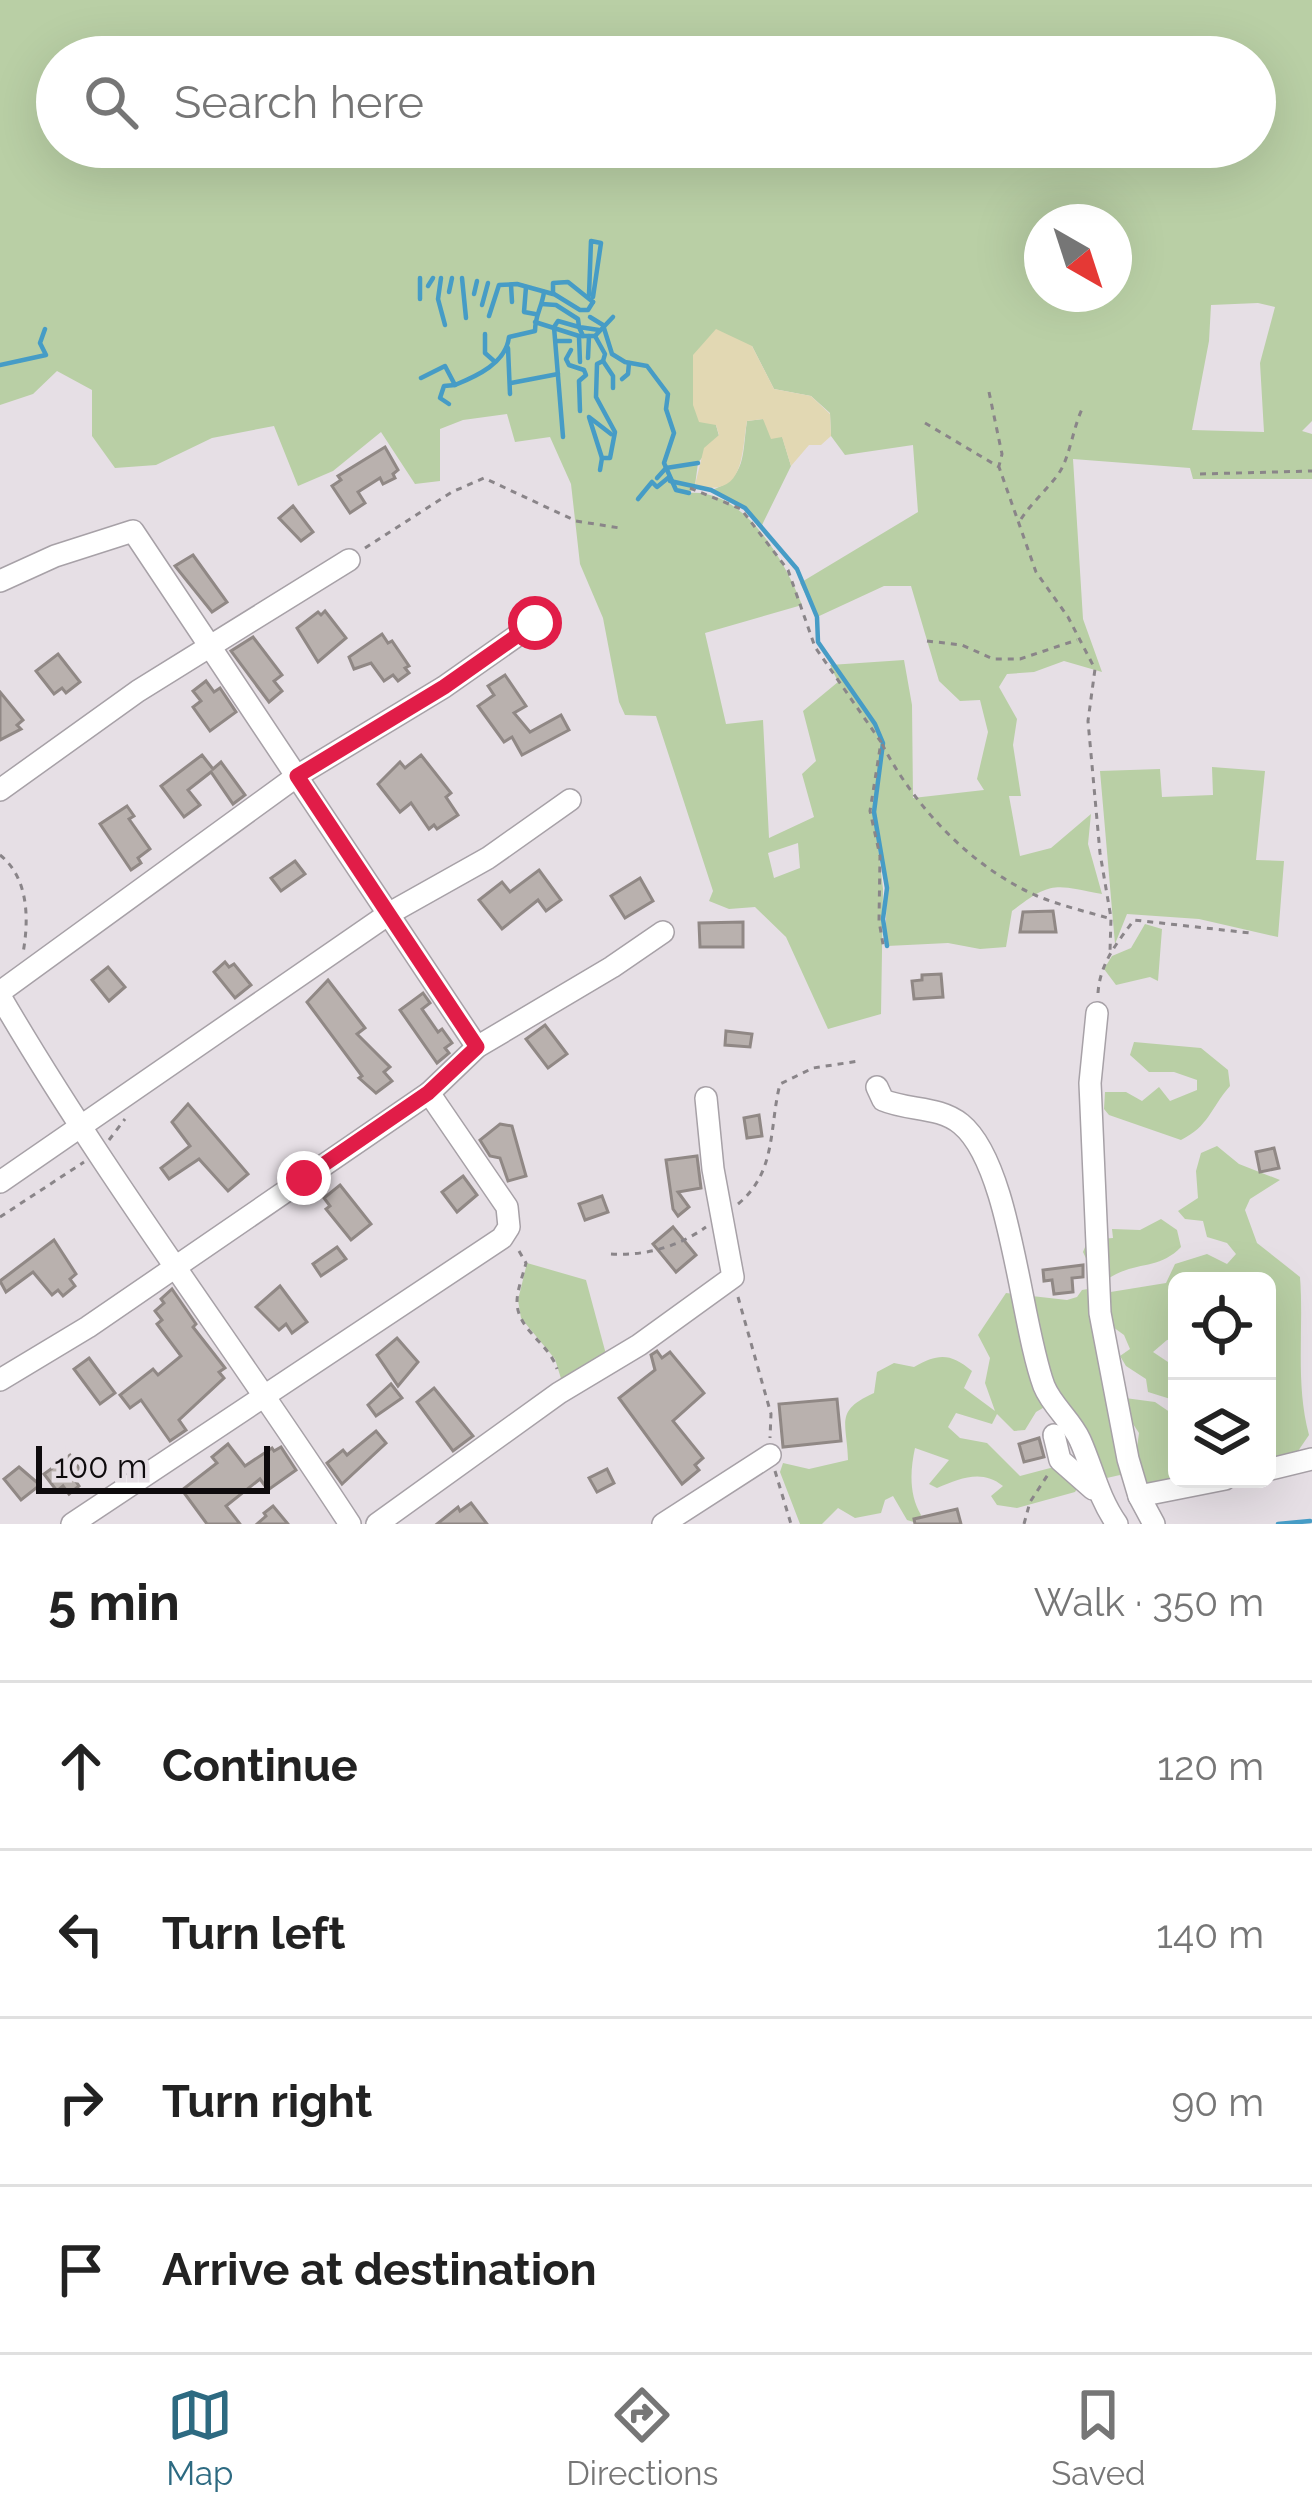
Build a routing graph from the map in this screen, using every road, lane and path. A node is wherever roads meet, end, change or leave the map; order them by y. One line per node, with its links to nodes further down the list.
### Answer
1 (989, 392): 4 (path)
2 (1083, 406): 8 (path)
3 (926, 423): 4 (path)
4 (999, 467): 8 (path)
5 (1312, 471): 6 (path)
6 (1200, 474)
7 (690, 488): 16 (path)
8 (1020, 521): 13 (path)
9 (620, 528): 10 (path)
10 (349, 560): 15 (street)
11 (0, 581): 15 (street)
12 (535, 623): 17 (street)
13 (1079, 639): 14 (path); 22 (path)
14 (928, 641)
15 (208, 646): 17 (street); 18 (street)
16 (881, 742): 22 (path); 25 (path)
17 (297, 776): 21 (street); 28 (street)
18 (0, 790)
19 (570, 800): 21 (street)
20 (0, 855): 27 (path)
21 (390, 913): 30 (street); 35 (street)
22 (1111, 919): 26 (path)
23 (663, 932): 30 (street)
24 (1250, 933): 26 (path)
25 (884, 950)
26 (1110, 952): 29 (path)
27 (22, 955)
28 (0, 994): 35 (street)
29 (1097, 1013): 52 (street)
30 (477, 1047): 33 (street)
31 (859, 1061): 37 (path)
32 (877, 1087): 51 (street)
33 (428, 1093): 38 (street); 40 (street)
34 (706, 1098): 37 (street)
35 (80, 1126): 36 (street); 40 (street)
36 (0, 1182)
37 (723, 1214): 39 (path); 41 (street)
38 (509, 1227): 43 (path); 44 (street)
39 (610, 1254)
40 (176, 1263): 42 (street); 44 (street)
41 (734, 1277): 43 (street); 46 (path)
42 (0, 1380)
43 (559, 1393): 55 (street)
44 (268, 1397): 53 (street); 54 (street)
45 (1054, 1435): 48 (street)
46 (770, 1455): 56 (street); 57 (path)
47 (1312, 1459): 49 (street)
48 (1060, 1460): 51 (street); 58 (path)
49 (1276, 1468)
50 (1179, 1488): 52 (street)
51 (1098, 1494): 59 (street)
52 (1139, 1496): 60 (street)
53 (73, 1524)
54 (350, 1524)
55 (377, 1524)
56 (663, 1524)
57 (791, 1524)
58 (1024, 1524)
59 (1117, 1524)
60 (1154, 1524)

